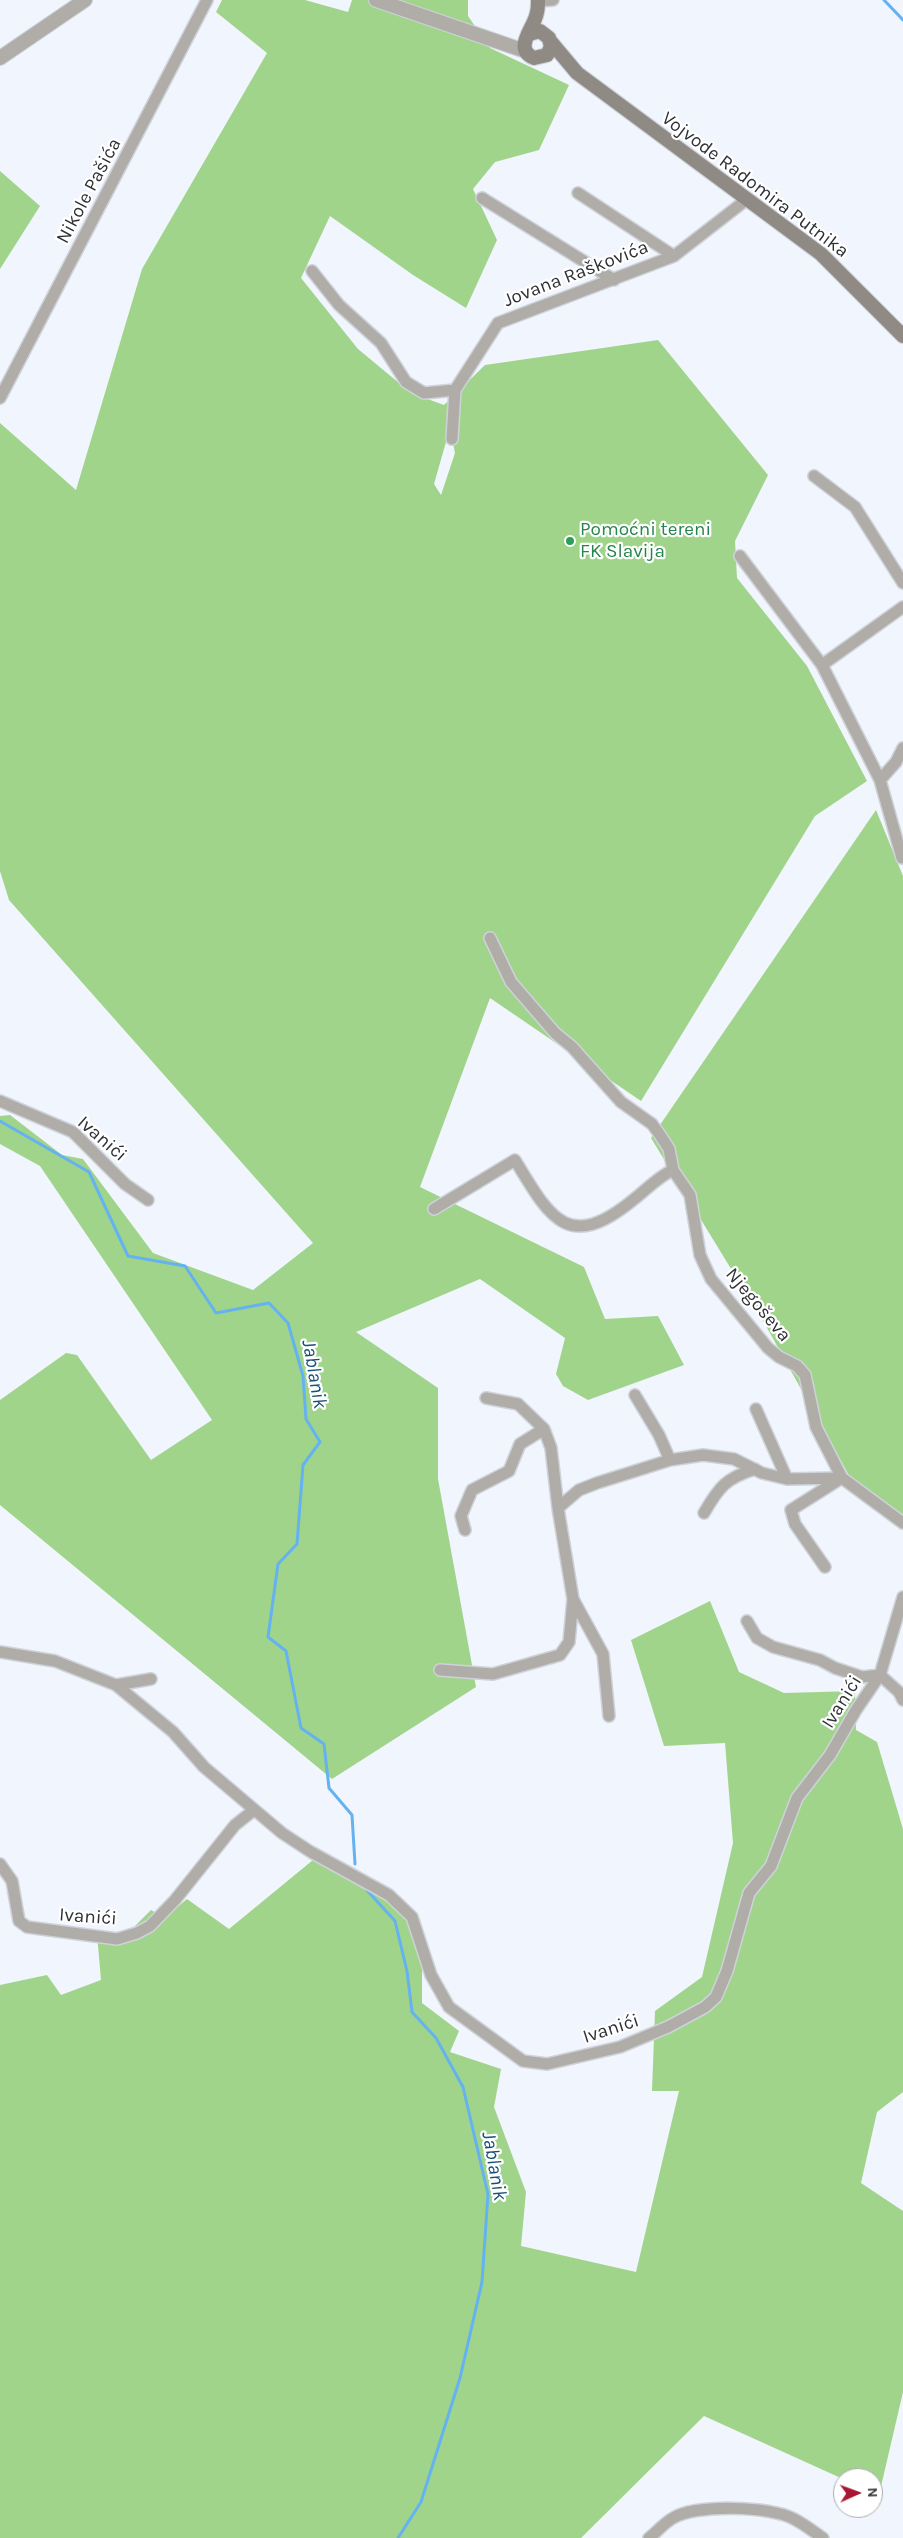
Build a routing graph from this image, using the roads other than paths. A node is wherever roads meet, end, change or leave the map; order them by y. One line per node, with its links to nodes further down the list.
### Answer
1 (85, 0): 10 (street)
2 (207, 0): 21 (street, Nikole Pašića)
3 (376, 0): 7 (street)
4 (553, 0): 5 (street)
5 (538, 5): 6 (main road); 8 (main road, Vojvode Radomira Putnika)
6 (528, 35): 7 (street); 8 (main road); 9 (main road)
7 (487, 37): 9 (street)
8 (549, 38): 11 (main road); 12 (main road, Vojvode Radomira Putnika)
9 (525, 51): 11 (main road)
10 (0, 58)
11 (539, 59): 12 (main road, Vojvode Radomira Putnika)
12 (577, 73): 15 (main road, Vojvode Radomira Putnika)
13 (578, 194): 16 (street)
14 (482, 198): 18 (street)
15 (746, 200): 16 (street, Jovana Raškovića); 19 (main road, Vojvode Radomira Putnika)
16 (674, 256): 18 (street, Jovana Raškovića)
17 (312, 271): 20 (street)
18 (614, 280): 20 (street, Jovana Raškovića)
19 (903, 336)
20 (455, 390): 22 (street, Jovana Raškovića)
21 (0, 398)
22 (452, 439)
23 (814, 476): 25 (street)
24 (740, 556): 27 (street)
25 (903, 584)
26 (903, 607): 27 (street)
27 (822, 666): 29 (street)
28 (903, 748): 29 (street)
29 (880, 780): 30 (street)
30 (902, 858)
31 (490, 938): 33 (street, Njegoševa)
32 (0, 1101): 34 (street, Ivanići)
33 (673, 1170): 35 (street); 42 (street, Njegoševa)
34 (148, 1200)
35 (434, 1209)
36 (635, 1395): 40 (street)
37 (486, 1398): 39 (street)
38 (756, 1409): 43 (street)
39 (544, 1429): 44 (street); 47 (street)
40 (670, 1460): 41 (street); 44 (street)
41 (755, 1469): 43 (street); 45 (street)
42 (842, 1478): 43 (street); 46 (street, Njegoševa); 48 (street)
43 (787, 1479)
44 (558, 1508): 50 (street)
45 (704, 1513)
46 (903, 1523)
47 (465, 1530)
48 (825, 1566)
49 (903, 1597): 54 (street)
50 (573, 1599): 53 (street); 58 (street)
51 (747, 1621): 54 (street)
52 (0, 1652): 56 (street, Ivanići)
53 (440, 1670)
54 (880, 1675): 57 (street); 59 (street, Ivanići)
55 (150, 1678): 56 (street)
56 (116, 1685): 59 (street, Ivanići)
57 (903, 1700)
58 (609, 1716)
59 (254, 1810): 60 (street, Ivanići)
60 (0, 1864)
61 (649, 2538): 62 (street)
62 (824, 2538)

